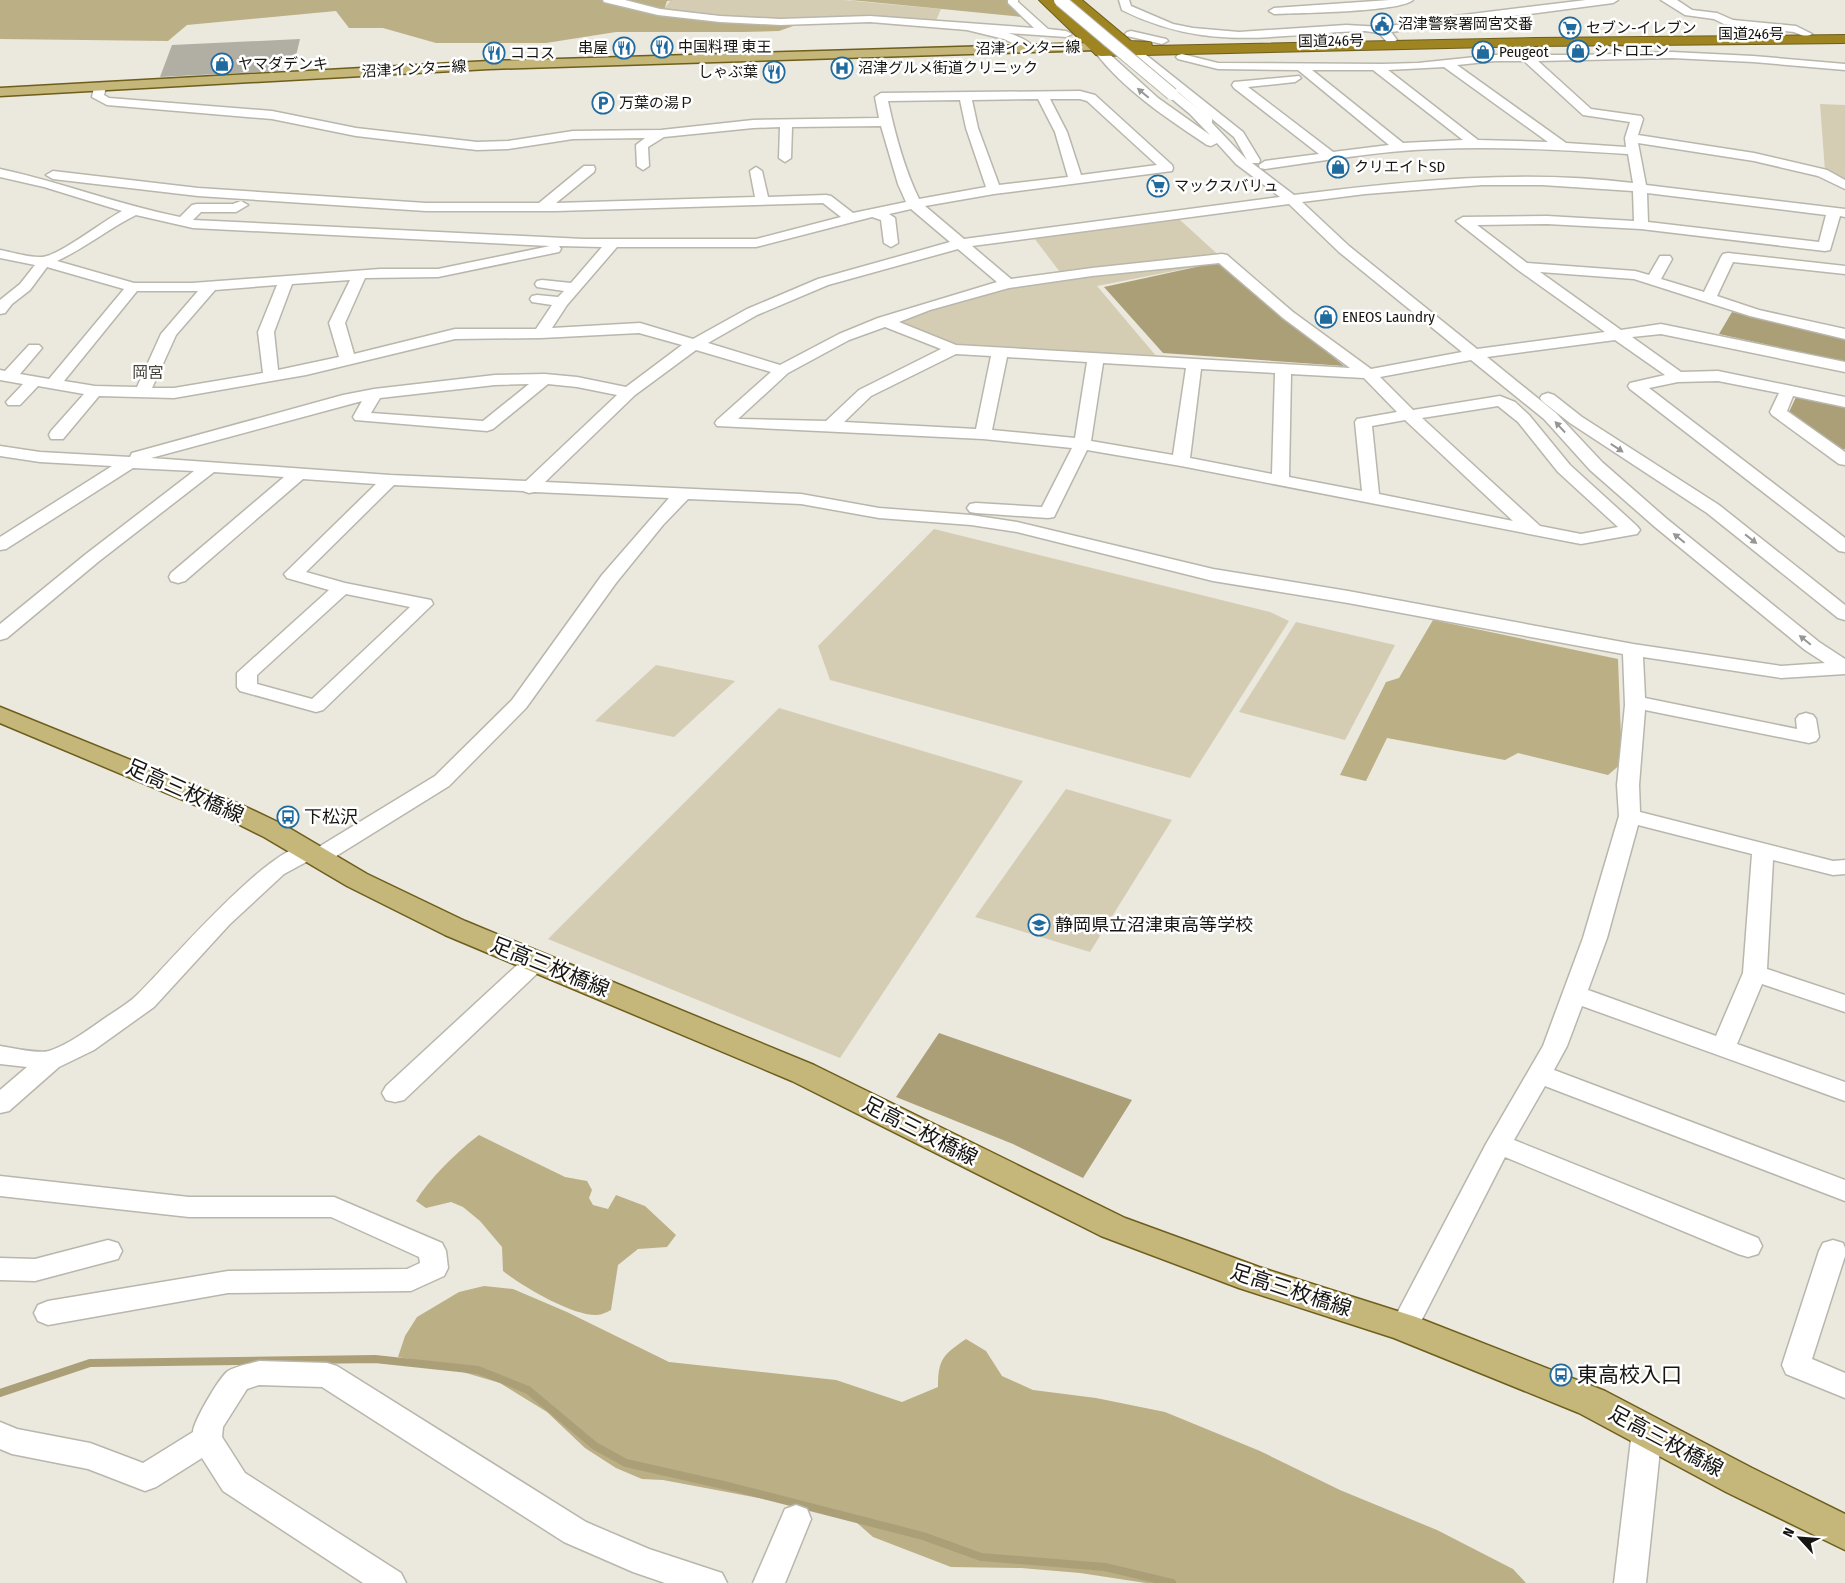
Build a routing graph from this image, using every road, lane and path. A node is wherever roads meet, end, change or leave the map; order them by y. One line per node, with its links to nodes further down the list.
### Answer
1 (608, 0): 12 (street)
2 (1013, 0): 13 (street)
3 (1046, 0): 22 (highway)
4 (1060, 0): 48 (street, bridge)
5 (1074, 0): 21 (highway)
6 (1084, 0): 20 (highway)
7 (1124, 0): 16 (street)
8 (1408, 0): 11 (street)
9 (1613, 0): 16 (street)
10 (1666, 0): 14 (street)
11 (1274, 11)
12 (968, 28): 13 (street); 23 (street)
13 (1041, 32): 18 (street)
14 (1806, 34): 15 (highway, 国道246号); 16 (highway, 国道246号)
15 (1845, 34)
16 (1387, 35): 20 (highway, 国道246号)
17 (1845, 39): 21 (highway, 国道246号)
18 (1066, 41): 22 (highway); 23 (main road, 沼津インター線)
19 (1162, 41): 21 (street)
20 (1349, 41): 21 (highway, 国道246号)
21 (1131, 44): 22 (highway, 国道246号); 48 (street)
22 (1094, 45): 33 (main road, 沼津インター線); 48 (street, one-way to 22)
23 (1029, 48): 33 (main road, 沼津インター線)
24 (1182, 57): 28 (street)
25 (1527, 58): 26 (street); 27 (street); 41 (street)
26 (1613, 58): 30 (street); 31 (street)
27 (1446, 63): 29 (street); 43 (street)
28 (1301, 66): 29 (street); 32 (street)
29 (1376, 67): 42 (street)
30 (1845, 67)
31 (1640, 68)
32 (1313, 76): 44 (street); 46 (street)
33 (99, 90): 34 (main road, 沼津インター線); 37 (main road, 沼津インター線); 40 (street)
34 (0, 92)
35 (965, 96): 36 (street); 38 (street); 55 (street)
36 (1042, 96): 52 (street); 52 (street)
37 (0, 98)
38 (886, 122): 39 (street); 59 (street)
39 (786, 124): 40 (street); 47 (street)
40 (661, 134): 49 (street)
41 (1631, 138): 45 (street); 53 (street)
42 (1475, 144): 43 (street); 44 (street)
43 (1562, 146): 45 (street)
44 (1401, 148): 46 (street)
45 (1632, 151): 54 (street)
46 (1330, 156): 48 (street)
47 (785, 158)
48 (1254, 162): 57 (street); 57 (street)
49 (643, 166)
50 (589, 169): 60 (street)
51 (756, 171): 58 (street)
52 (1076, 180): 55 (street)
53 (1845, 185)
54 (1640, 187): 57 (street); 62 (street); 66 (street)
55 (994, 190): 59 (street)
56 (251, 196): 60 (street); 61 (street); 65 (street)
57 (1298, 199): 70 (street); 96 (street)
58 (762, 201): 60 (street); 64 (street)
59 (914, 204): 63 (street); 70 (street)
60 (542, 207)
61 (135, 210): 65 (street); 73 (street)
62 (1839, 212): 66 (street)
63 (873, 213): 64 (street); 69 (street)
64 (851, 218): 67 (street)
65 (183, 222): 68 (street)
66 (1641, 225): 74 (street)
67 (613, 242): 68 (street); 83 (street)
68 (583, 243): 76 (street)
69 (891, 243)
70 (960, 244): 80 (street); 92 (street)
71 (0, 254): 73 (street)
72 (1665, 259): 78 (street)
73 (44, 262): 82 (street); 87 (street)
74 (1523, 267): 78 (street); 90 (street)
75 (1845, 270): 84 (street)
76 (359, 275): 77 (street); 98 (street)
77 (286, 280): 81 (street); 105 (street)
78 (1653, 280): 84 (street)
79 (542, 284): 83 (street)
80 (1008, 284): 88 (street); 103 (street)
81 (210, 286): 82 (street); 113 (street)
82 (133, 287): 109 (street)
83 (576, 288): 86 (street)
84 (1709, 297): 91 (street)
85 (537, 299): 86 (street)
86 (562, 302): 89 (street)
87 (2, 304)
88 (883, 322): 94 (street); 102 (street)
89 (541, 333): 92 (street); 98 (street)
90 (1617, 334): 96 (street); 100 (street); 106 (street)
91 (1845, 334)
92 (694, 344): 102 (street); 112 (street)
93 (34, 348): 104 (street)
94 (954, 349): 95 (street); 118 (street)
95 (1000, 352): 97 (street); 119 (street)
96 (1482, 354): 103 (street); 140 (street, one-way to 140); 143 (street, one-way to 96)
97 (1096, 357): 99 (street); 121 (street)
98 (348, 360): 105 (street)
99 (1194, 363): 101 (street); 124 (street)
100 (1845, 367)
101 (1283, 369): 103 (street); 129 (street)
102 (782, 370): 118 (street)
103 (1368, 374): 117 (street)
104 (5, 375): 108 (street)
105 (271, 376): 113 (street)
106 (1678, 377): 110 (street); 137 (street)
107 (545, 379): 112 (street); 114 (street); 114 (street)
108 (35, 380): 109 (street); 115 (street)
109 (54, 383): 111 (street)
110 (1788, 390): 116 (street); 123 (street)
111 (96, 391): 113 (street); 120 (street)
112 (629, 392): 130 (street)
113 (142, 393)
114 (374, 394): 125 (street)
115 (14, 402)
116 (1845, 402)
117 (1409, 415): 132 (street); 134 (street); 134 (street)
118 (830, 426): 119 (street)
119 (984, 434): 121 (street)
120 (57, 435)
121 (1082, 444): 124 (street); 133 (street)
122 (0, 451): 125 (street)
123 (1843, 457)
124 (1181, 461): 129 (street)
125 (124, 463): 126 (street); 135 (street)
126 (210, 467): 127 (street); 141 (street)
127 (300, 473): 128 (street); 138 (street)
128 (390, 480): 130 (street); 139 (street)
129 (1280, 480): 132 (street)
130 (530, 488): 131 (street)
131 (682, 494): 133 (street); 149 (street)
132 (1371, 498): 134 (street)
133 (802, 499): 142 (street)
134 (1534, 529)
135 (8, 532): 136 (street)
136 (0, 545)
137 (1845, 547)
138 (178, 578)
139 (342, 588): 139 (street)
140 (1845, 614)
141 (0, 634)
142 (1633, 650): 143 (street); 144 (street)
143 (1845, 668)
144 (1635, 702): 146 (street); 147 (street)
145 (0, 714): 149 (main road, 足高三枚橋線)
146 (1806, 719)
147 (1630, 816): 148 (street); 153 (street)
148 (1763, 850): 150 (street); 152 (street)
149 (312, 854): 151 (main road, 足高三枚橋線); 157 (street)
150 (1845, 867)
151 (536, 961): 160 (street); 170 (main road, 足高三枚橋線)
152 (1755, 973): 154 (street); 155 (street)
153 (1574, 994): 155 (street); 158 (street)
154 (1845, 1004)
155 (1723, 1048): 159 (street)
156 (0, 1055): 157 (street)
157 (50, 1061): 161 (street)
158 (1539, 1074): 162 (street); 164 (street)
159 (1845, 1092)
160 (395, 1094)
161 (0, 1104)
162 (1499, 1144): 165 (street); 170 (street)
163 (0, 1186): 169 (street)
164 (1845, 1191)
165 (1748, 1246)
166 (1834, 1251): 171 (street)
167 (108, 1252): 168 (street)
168 (0, 1269)
169 (48, 1313)
170 (1404, 1327): 172 (main road, 足高三枚橋線)
171 (1845, 1386)
172 (1647, 1431): 176 (main road, 足高三枚橋線); 180 (street)
173 (0, 1435): 174 (street)
174 (207, 1439): 177 (street); 178 (street)
175 (796, 1519): 179 (street)
176 (1845, 1533)
177 (390, 1583)
178 (711, 1583)
179 (769, 1583)
180 (1630, 1583)

